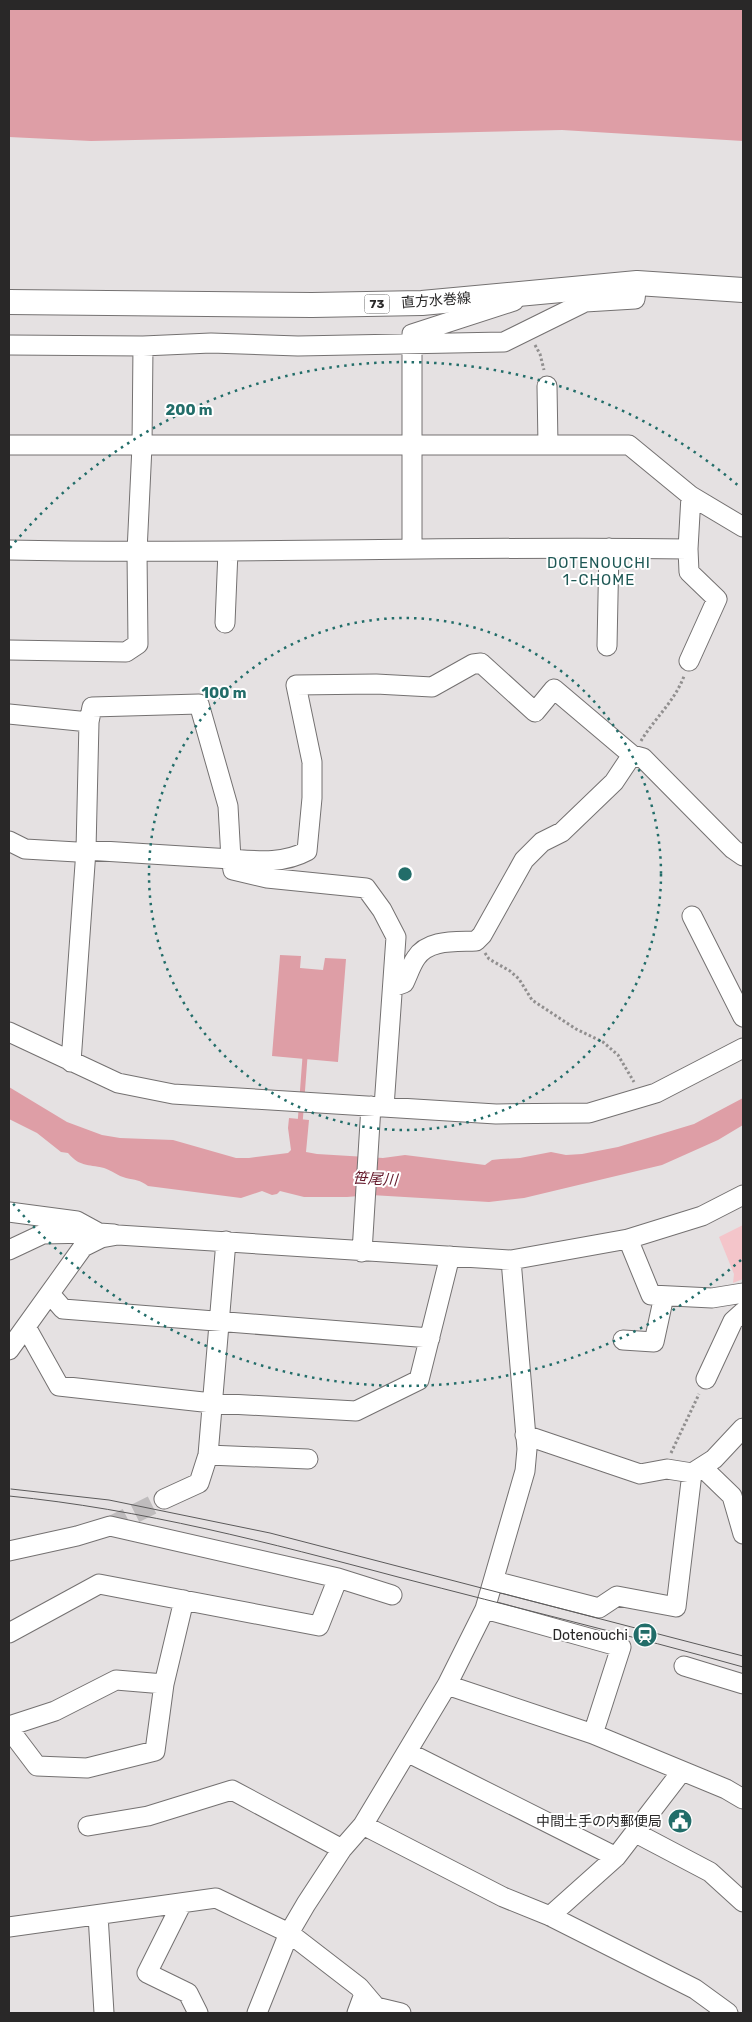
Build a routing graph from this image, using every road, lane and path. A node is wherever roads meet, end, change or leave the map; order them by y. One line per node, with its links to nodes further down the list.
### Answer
1 (637, 283): 2 (main road, 直方水巻線 / 73); 3 (main road, 直方水巻線 / 73); 5 (street)
2 (546, 290): 4 (main road, 直方水巻線 / 73); 7 (street)
3 (743, 290)
4 (9, 302)
5 (528, 331): 7 (street); 9 (path)
6 (9, 344): 8 (street)
7 (412, 344): 8 (street); 13 (street)
8 (143, 346): 12 (street)
9 (547, 386): 11 (street)
10 (9, 445): 12 (street)
11 (548, 445): 13 (street); 14 (street)
12 (142, 446): 13 (street); 21 (street)
13 (412, 446): 16 (street)
14 (691, 496): 15 (street); 18 (street)
15 (743, 528)
16 (412, 548): 17 (street); 20 (street)
17 (609, 548): 18 (street); 23 (street)
18 (688, 549): 25 (street)
19 (9, 550): 21 (street)
20 (228, 551): 21 (street); 22 (street)
21 (137, 552): 24 (street)
22 (225, 624)
23 (607, 646)
24 (9, 650)
25 (689, 661): 28 (path)
26 (9, 714): 27 (street)
27 (89, 722): 30 (street); 32 (street)
28 (632, 755): 31 (street); 32 (street); 34 (street)
29 (9, 841): 30 (street)
30 (86, 850): 32 (street); 39 (street)
31 (743, 856)
32 (231, 860): 35 (street)
33 (692, 916): 36 (street)
34 (476, 940): 35 (street); 40 (path)
35 (392, 988): 41 (street)
36 (743, 1017)
37 (9, 1032): 39 (street)
38 (743, 1048): 40 (street)
39 (71, 1062): 41 (street)
40 (641, 1098): 41 (street)
41 (378, 1106): 47 (street)
42 (743, 1195): 45 (street)
43 (9, 1212): 44 (street)
44 (109, 1234): 46 (street); 48 (street); 51 (street)
45 (628, 1239): 50 (street); 52 (street)
46 (226, 1241): 47 (street); 54 (street)
47 (362, 1246): 49 (street)
48 (9, 1250)
49 (450, 1256): 50 (street); 56 (street)
50 (511, 1260): 62 (street)
51 (50, 1294): 54 (street); 55 (street)
52 (664, 1296): 53 (street); 57 (street)
53 (742, 1300): 59 (street)
54 (219, 1321): 56 (street); 60 (street)
55 (26, 1327): 58 (street); 60 (street)
56 (430, 1338): 60 (street)
57 (623, 1340)
58 (9, 1350)
59 (706, 1379): 65 (path)
60 (212, 1403): 63 (street)
61 (743, 1428): 66 (street)
62 (526, 1436): 65 (street); 71 (street)
63 (208, 1455): 64 (street); 67 (street)
64 (308, 1459)
65 (667, 1469): 66 (street)
66 (697, 1470): 68 (street); 71 (street)
67 (164, 1499)
68 (743, 1534)
69 (9, 1551): 70 (street)
70 (338, 1578): 72 (street); 73 (street)
71 (494, 1581): 74 (street)
72 (392, 1595)
73 (184, 1600): 75 (street); 77 (street)
74 (486, 1609): 79 (street); 81 (street)
75 (9, 1633)
76 (684, 1666): 78 (street)
77 (164, 1684): 80 (street); 80 (street)
78 (743, 1684)
79 (447, 1685): 81 (street); 82 (street)
80 (9, 1727)
81 (593, 1734): 83 (street)
82 (406, 1752): 85 (street); 89 (street)
83 (682, 1771): 84 (street); 87 (street)
84 (743, 1799)
85 (363, 1825): 88 (street); 93 (street)
86 (88, 1826): 88 (street)
87 (636, 1834): 89 (street); 90 (street)
88 (342, 1849): 95 (street)
89 (616, 1857): 93 (street)
90 (743, 1902)
91 (182, 1903): 92 (street); 95 (street); 98 (street)
92 (98, 1915): 94 (street); 97 (street)
93 (550, 1916): 102 (street)
94 (9, 1927)
95 (288, 1934): 96 (street); 99 (street)
96 (364, 1994): 100 (street); 101 (street)
97 (104, 2013)
98 (198, 2013)
99 (257, 2013)
100 (357, 2013)
101 (401, 2013)
102 (728, 2013)

